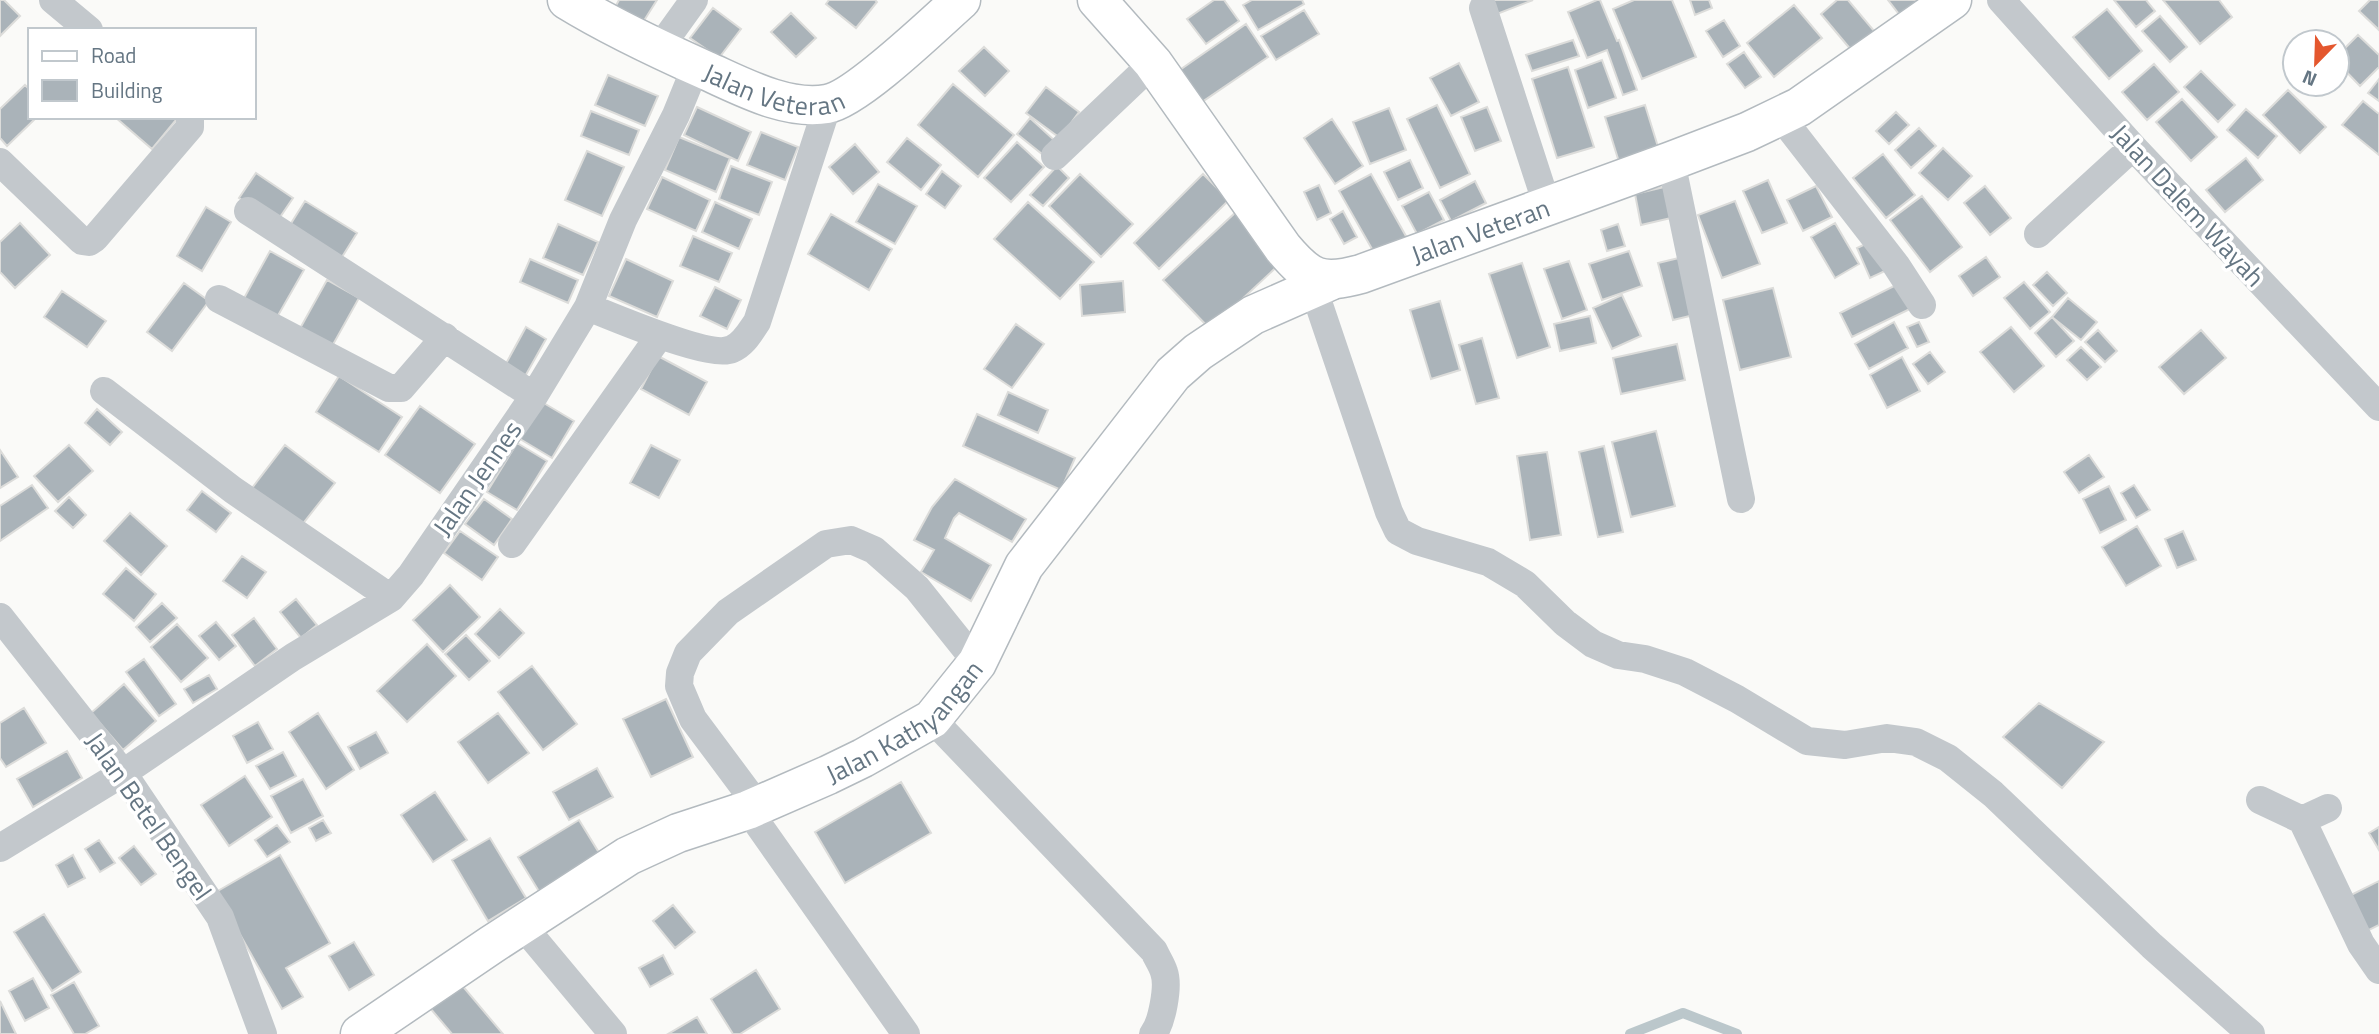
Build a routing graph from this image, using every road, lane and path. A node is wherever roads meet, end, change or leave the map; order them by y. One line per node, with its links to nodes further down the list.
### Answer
1 (53, 0): 9 (street)
2 (694, 0): 10 (street)
3 (961, 0): 13 (street, Jalan Veteran)
4 (1097, 0): 11 (street)
5 (1951, 0): 14 (street, Jalan Veteran)
6 (2001, 0): 16 (street, Jalan Dalem Wayah)
7 (585, 5): 10 (street, Jalan Veteran)
8 (1483, 8): 20 (street)
9 (87, 28)
10 (658, 50): 12 (street, Jalan Veteran)
11 (1153, 63): 17 (street); 23 (street)
12 (696, 66): 13 (street, Jalan Veteran); 26 (street, Jalan Jennes)
13 (828, 104): 27 (street)
14 (1781, 117): 18 (street, Jalan Veteran); 25 (street)
15 (190, 119): 19 (street)
16 (2133, 147): 22 (street); 31 (street, Jalan Dalem Wayah)
17 (1055, 156)
18 (1671, 161): 20 (street, Jalan Veteran); 32 (street)
19 (0, 162)
20 (1547, 205): 23 (street, Jalan Veteran)
21 (248, 211): 28 (street)
22 (2038, 234)
23 (1322, 286): 36 (street, Jalan Kathyangan); 51 (street)
24 (219, 299): 28 (street)
25 (1922, 305)
26 (588, 307): 27 (street); 30 (street, Jalan Jennes)
27 (660, 335): 33 (street)
28 (445, 337): 30 (street)
29 (104, 391): 34 (street)
30 (534, 396): 34 (street, Jalan Jennes)
31 (2378, 403)
32 (1741, 499)
33 (512, 544)
34 (391, 598): 38 (street, Jalan Jennes)
35 (0, 617): 38 (street, Jalan Betel Bengel)
36 (977, 663): 37 (street, Jalan Kathyangan); 40 (street)
37 (932, 719): 40 (street, Jalan Kathyangan); 50 (street)
38 (123, 774): 43 (street, Jalan Jennes); 46 (street, Jalan Betel Bengel)
39 (2260, 800): 42 (street)
40 (753, 808): 44 (street, Jalan Kathyangan); 49 (street)
41 (2328, 808): 42 (street)
42 (2302, 820): 45 (street)
43 (0, 848)
44 (522, 925): 47 (street, Jalan Kathyangan); 48 (street)
45 (2379, 970)
46 (263, 1034)
47 (360, 1034)
48 (613, 1034)
49 (906, 1034)
50 (1153, 1034)
51 (2251, 1034)

